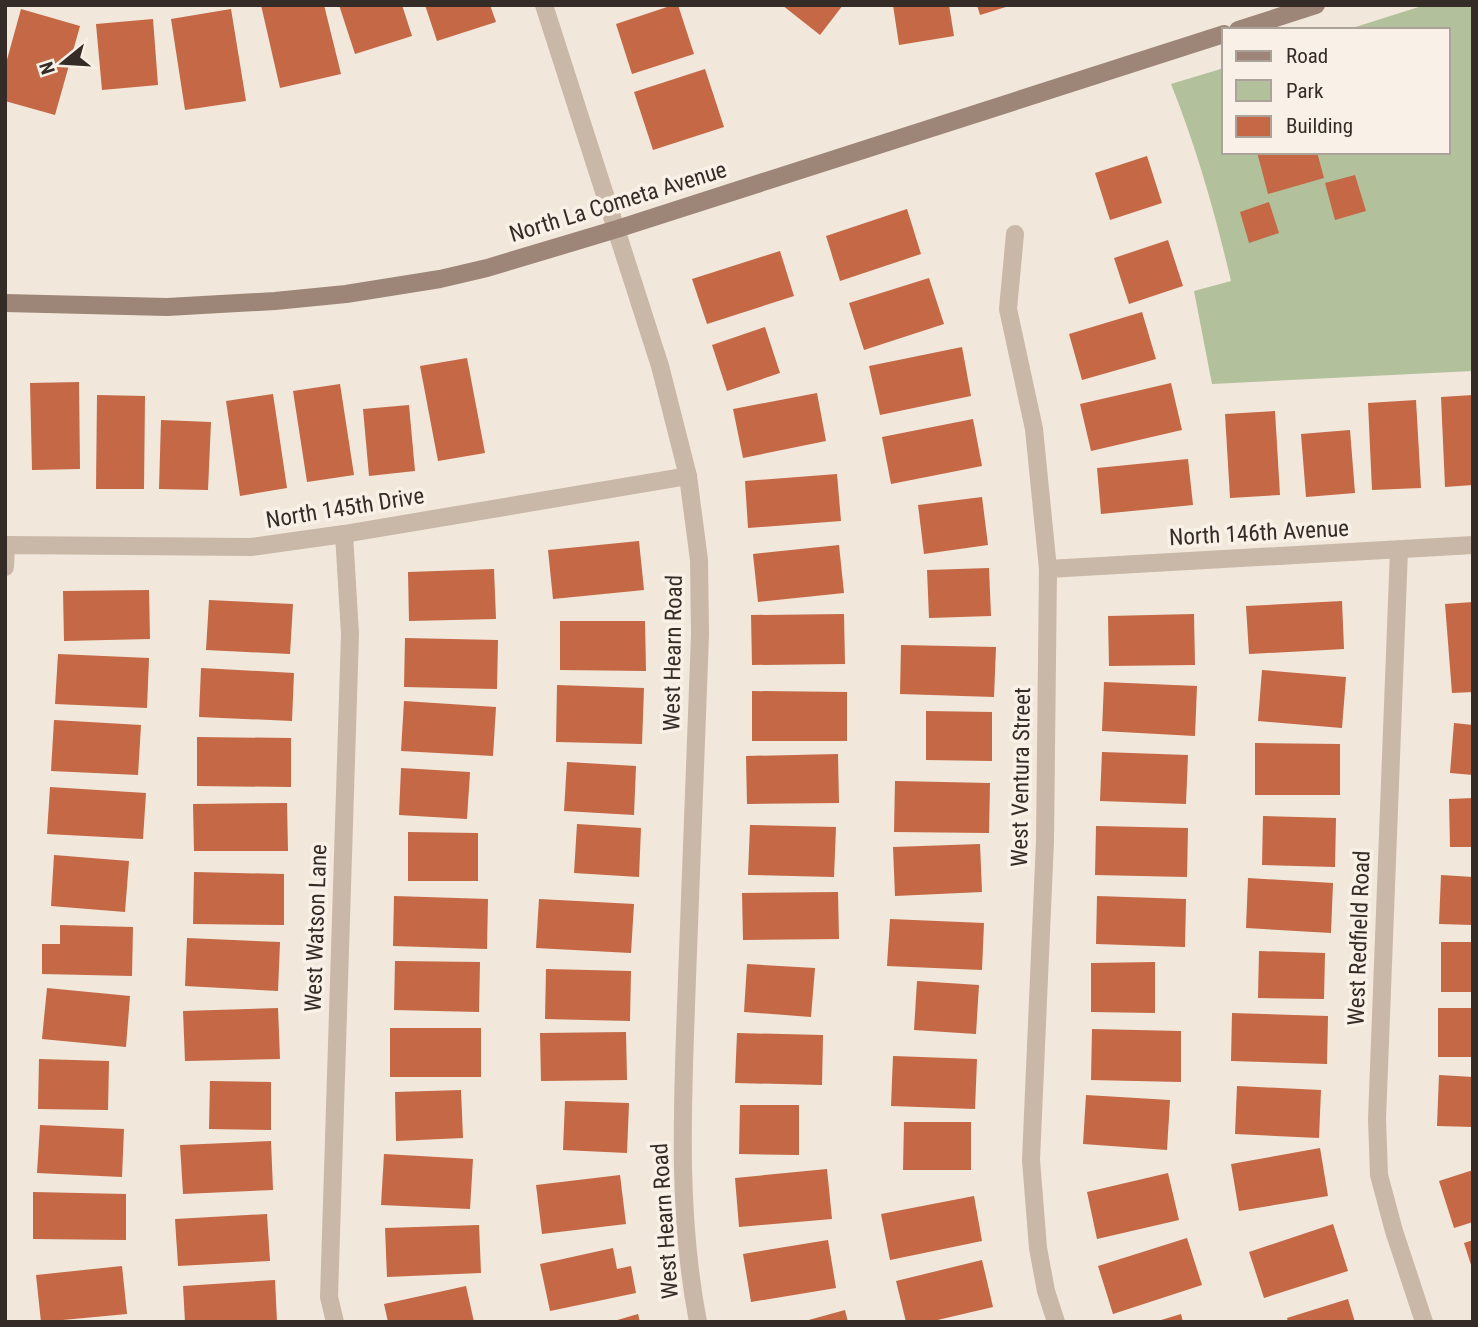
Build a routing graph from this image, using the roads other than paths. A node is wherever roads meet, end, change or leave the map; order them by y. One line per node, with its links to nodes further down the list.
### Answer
1 (544, 5): 5 (street, West Hearn Road)
2 (1316, 5): 3 (street)
3 (1244, 28)
4 (1222, 35): 5 (street, North La Cometa Avenue)
5 (617, 229): 7 (street, North La Cometa Avenue); 8 (street, West Hearn Road)
6 (1015, 234): 14 (street, West Ventura Street)
7 (5, 303)
8 (688, 475): 9 (street, North 145th Drive); 16 (street, West Hearn Road)
9 (345, 534): 10 (street, North 145th Drive); 15 (street, West Watson Lane)
10 (6, 545): 13 (street)
11 (1473, 545): 12 (street, North 146th Avenue)
12 (1399, 550): 14 (street, North 146th Avenue); 18 (street, West Redfield Road)
13 (5, 567)
14 (1048, 569): 17 (street, West Ventura Street)
15 (335, 1322)
16 (698, 1322)
17 (1056, 1322)
18 (1424, 1322)

